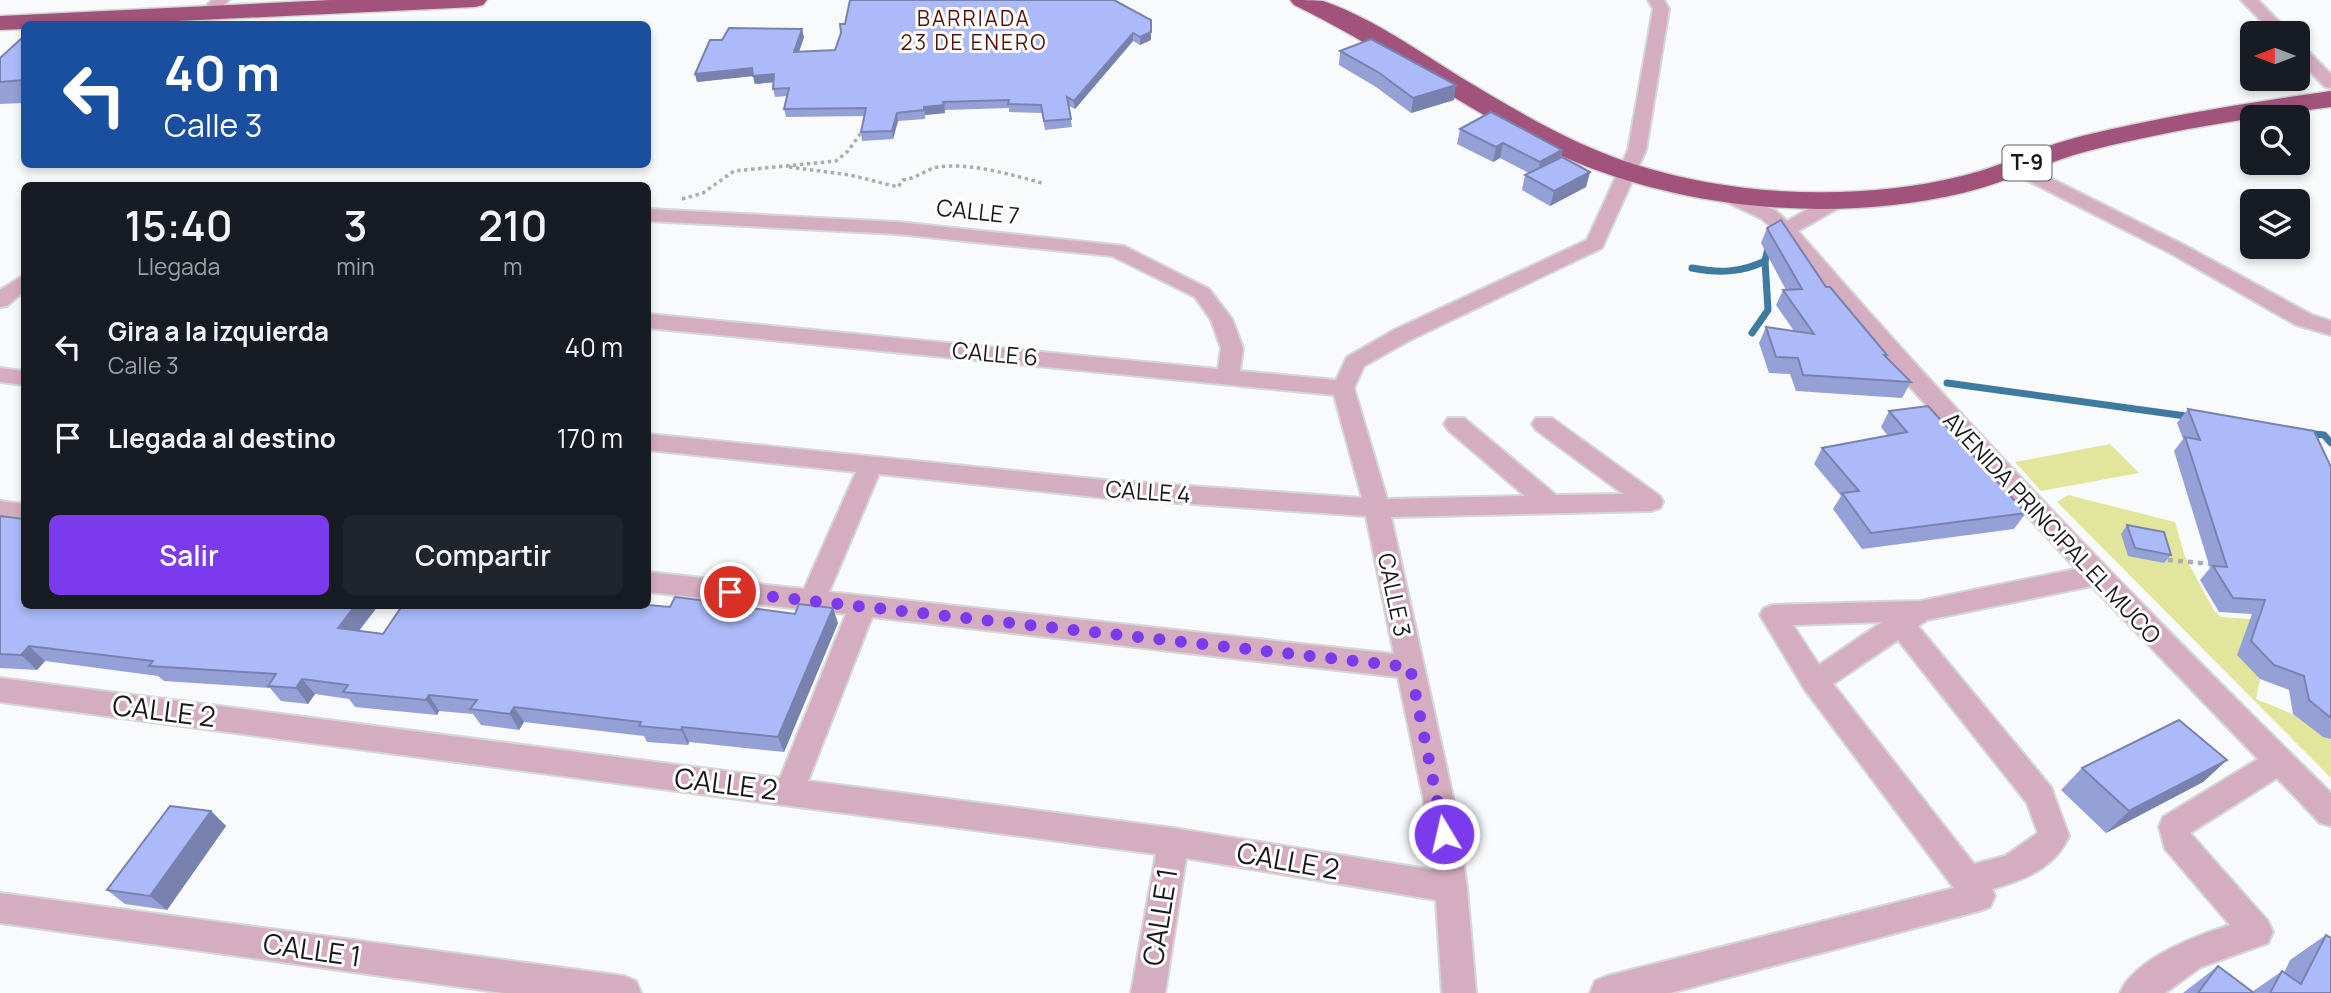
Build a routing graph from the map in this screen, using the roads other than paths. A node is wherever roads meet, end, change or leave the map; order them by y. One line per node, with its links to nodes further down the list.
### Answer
1 (475, 0): 6 (highway)
2 (1303, 0): 11 (highway, T-9)
3 (1347, 0): 11 (highway, T-9)
4 (1656, 0): 16 (street)
5 (2249, 0): 9 (street)
6 (215, 6): 8 (highway)
7 (21, 21): 10 (highway)
8 (25, 21)
9 (2270, 21)
10 (0, 23)
11 (1384, 39): 16 (highway, T-9)
12 (2310, 62): 13 (street)
13 (2331, 83)
14 (2331, 99): 15 (highway, T-9)
15 (2016, 167): 18 (highway, T-9); 24 (street)
16 (1629, 172): 17 (highway, T-9); 28 (street)
17 (1719, 191): 18 (highway, T-9); 20 (street, AVENIDA PRINCIPAL EL MUCO)
18 (1844, 197): 20 (street)
19 (653, 215): 26 (street, CALLE 7)
20 (1786, 230): 37 (street, AVENIDA PRINCIPAL EL MUCO)
21 (21, 284): 22 (street)
22 (0, 301)
23 (651, 321): 26 (street, CALLE 6)
24 (2331, 328)
25 (0, 376): 27 (street)
26 (1228, 376): 28 (street, CALLE 6)
27 (21, 378)
28 (1343, 388): 34 (street, CALLE 3)
29 (1456, 424): 33 (street)
30 (1544, 424): 33 (street, CALLE 4)
31 (651, 442): 32 (street, CALLE 4)
32 (871, 465): 34 (street, CALLE 4); 39 (street)
33 (1550, 504): 34 (street, CALLE 4)
34 (1377, 508): 42 (street, CALLE 3)
35 (0, 510): 36 (street)
36 (21, 513)
37 (2095, 575): 41 (street); 45 (street, AVENIDA PRINCIPAL EL MUCO)
38 (651, 582): 39 (street, CALLE 3)
39 (812, 601): 40 (street, CALLE 3)
40 (863, 606): 42 (street, CALLE 3); 46 (street)
41 (1910, 617): 43 (street); 43 (street); 49 (street)
42 (1410, 667): 50 (street)
43 (1815, 682): 49 (street)
44 (0, 690): 46 (street, CALLE 2)
45 (2279, 761): 47 (street, AVENIDA PRINCIPAL EL MUCO); 56 (street)
46 (789, 792): 48 (street, CALLE 2)
47 (2331, 813)
48 (1173, 842): 50 (street, CALLE 2); 53 (street, CALLE 1)
49 (1966, 880): 55 (street)
50 (1451, 888): 54 (street)
51 (0, 908): 52 (street, CALLE 1)
52 (624, 993)
53 (1148, 993)
54 (1459, 993)
55 (1607, 993)
56 (2137, 993)

